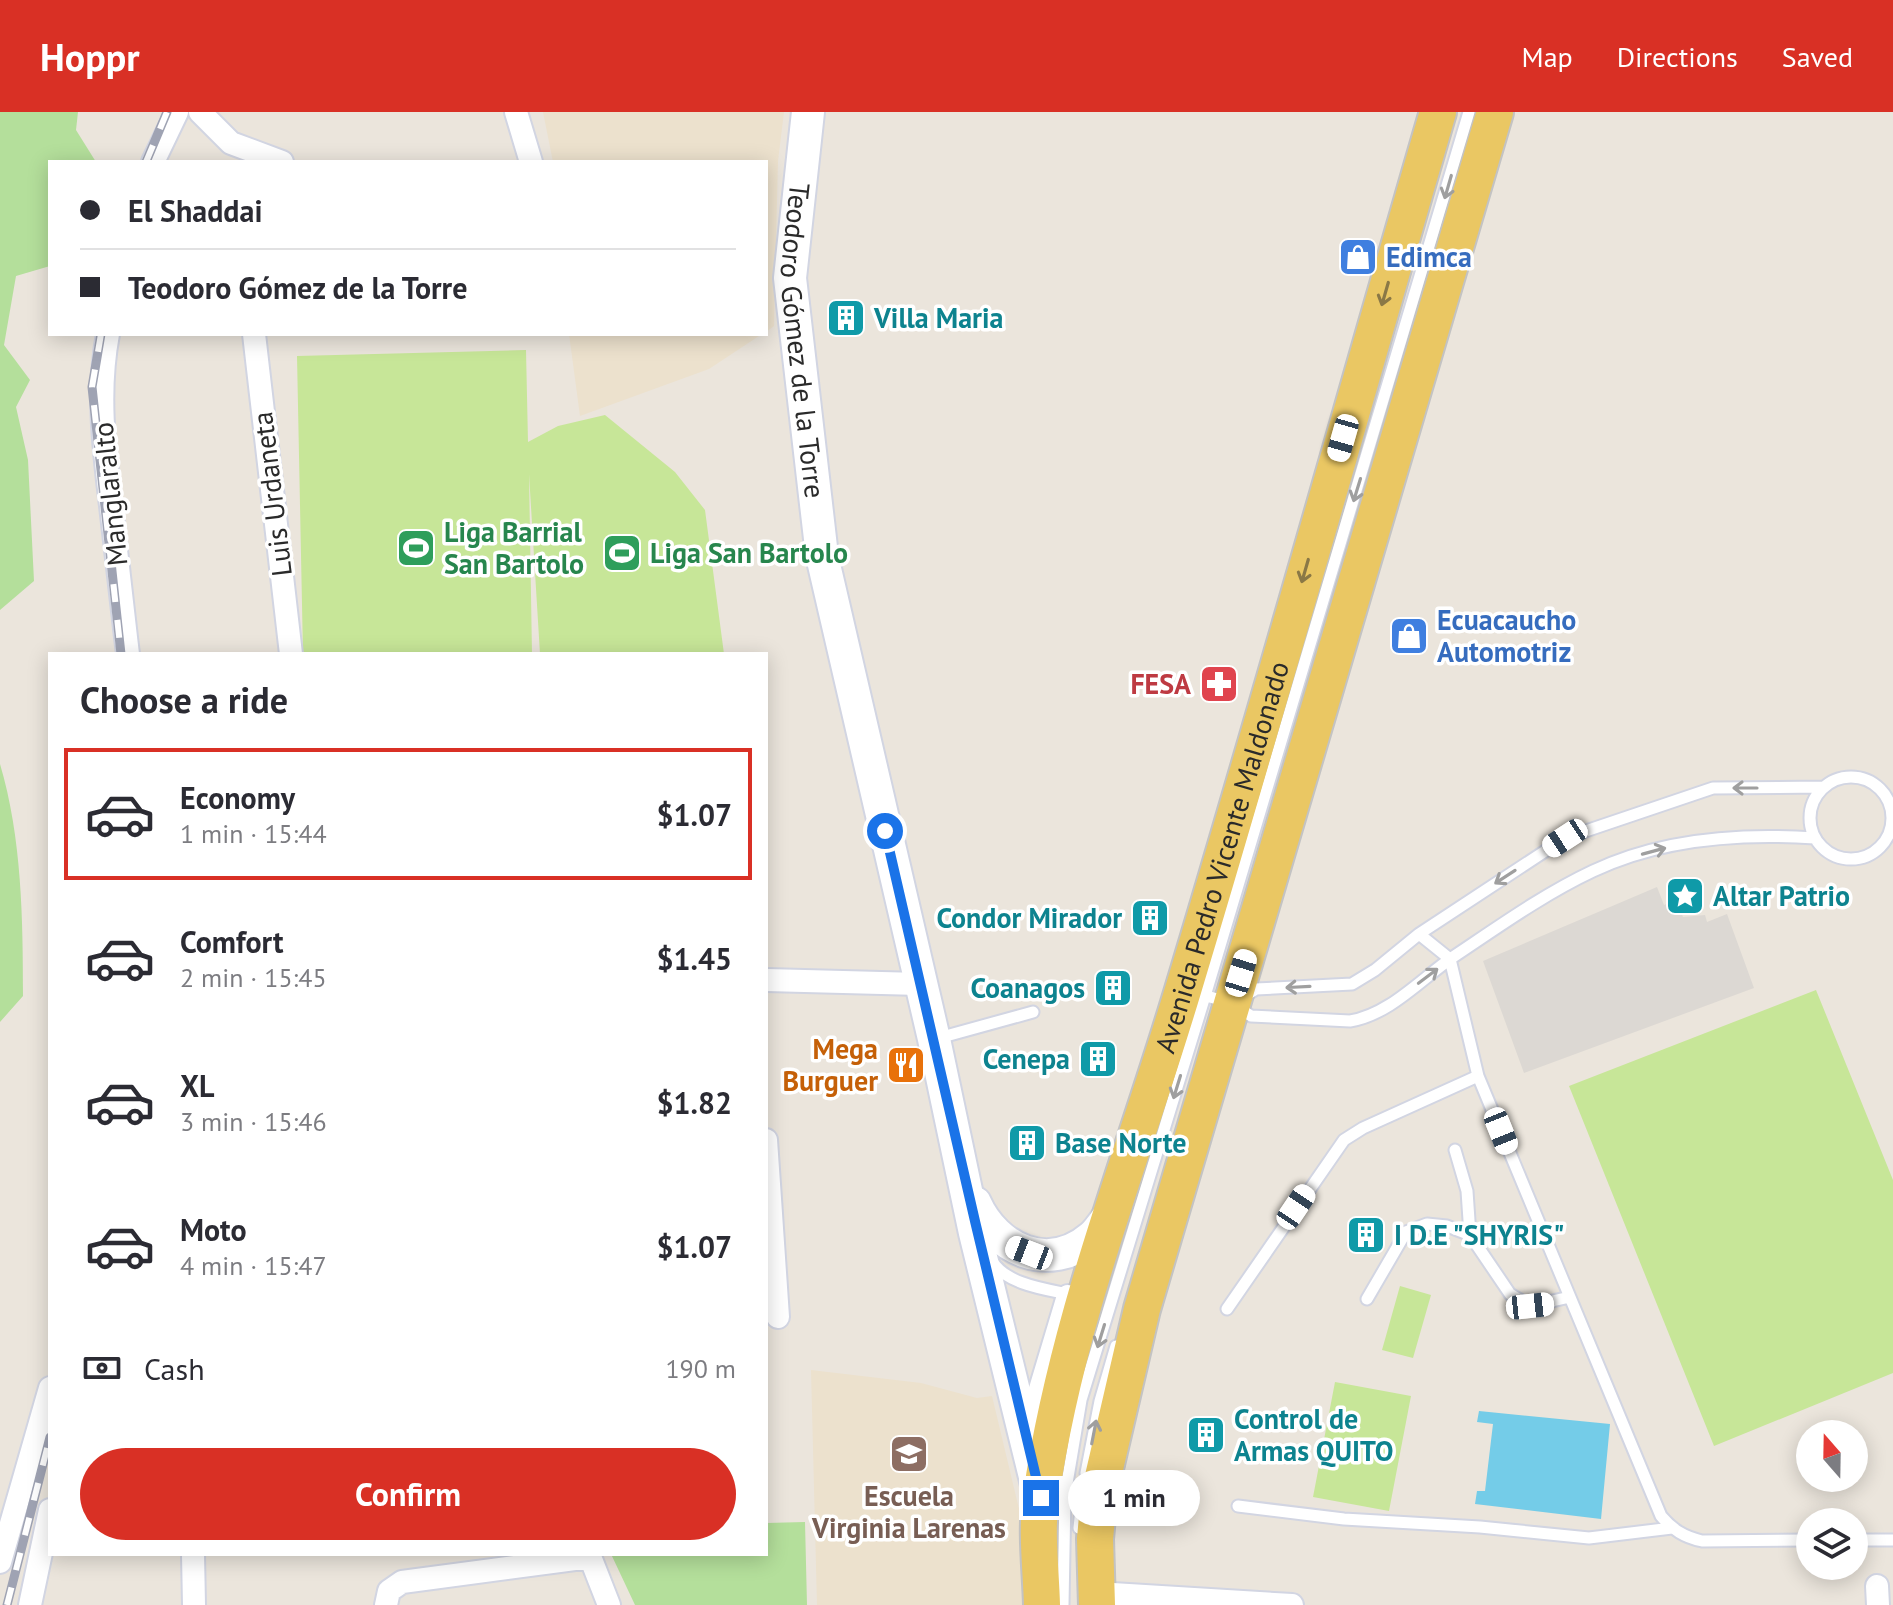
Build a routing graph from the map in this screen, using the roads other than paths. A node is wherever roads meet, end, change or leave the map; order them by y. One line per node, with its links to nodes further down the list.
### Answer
1 (177, 112): 10 (street)
2 (200, 112): 9 (street)
3 (516, 112): 12 (street)
4 (808, 112): 25 (street, Teodoro Gómez de la Torre)
5 (1438, 112): 26 (main road, Avenida Pedro Vicente Maldonado, one-way to 26)
6 (1469, 112): 26 (lane, one-way to 26)
7 (1485, 112): 21 (lane)
8 (1495, 112): 26 (main road, Avenida Pedro Vicente Maldonado)
9 (232, 153): 11 (street)
10 (154, 160)
11 (271, 160)
12 (530, 160)
13 (108, 336): 15 (street, Manglaralto)
14 (254, 336): 16 (street, Luis Urdaneta)
15 (128, 652)
16 (291, 652)
17 (1823, 787): 18 (lane); 19 (lane); 22 (lane, one-way to 22)
18 (1888, 792): 20 (lane)
19 (1815, 838): 20 (lane); 23 (lane, one-way to 19)
20 (1889, 844)
21 (1265, 848)
22 (1419, 934): 23 (lane); 26 (lane, one-way to 26)
23 (1450, 959): 26 (lane, one-way to 23); 29 (lane)
24 (768, 980): 25 (street)
25 (920, 984): 28 (street, Teodoro Gómez de la Torre)
26 (1213, 998): 33 (main road, Avenida Pedro Vicente Maldonado); 55 (main road, Avenida Pedro Vicente Maldonado); 61 (lane, one-way to 61)
27 (1033, 1012): 28 (lane)
28 (934, 1039): 32 (street, Teodoro Gómez de la Torre)
29 (1478, 1076): 37 (lane); 39 (lane)
30 (1455, 1150): 35 (lane)
31 (768, 1170): 40 (street)
32 (964, 1177): 33 (street, Teodoro Gómez de la Torre); 34 (street, Teodoro Gómez de la Torre)
33 (1100, 1227): 36 (street); 44 (main road, Avenida Pedro Vicente Maldonado)
34 (975, 1233): 36 (lane); 43 (street, Teodoro Gómez de la Torre)
35 (1470, 1235): 37 (lane); 38 (lane)
36 (1068, 1294): 43 (street)
37 (1570, 1297): 47 (lane)
38 (1367, 1299)
39 (1227, 1309)
40 (778, 1317)
41 (1120, 1333): 48 (lane, one-way to 41)
42 (48, 1395): 54 (street)
43 (1026, 1438): 44 (street, Teodoro Gómez de la Torre)
44 (1041, 1498): 60 (main road, Avenida Pedro Vicente Maldonado)
45 (1238, 1506): 47 (lane)
46 (48, 1520): 56 (street)
47 (1672, 1528): 49 (lane)
48 (1079, 1537)
49 (1796, 1540)
50 (1868, 1540): 51 (lane)
51 (1893, 1540)
52 (193, 1556): 57 (street)
53 (589, 1556): 58 (street); 59 (street)
54 (0, 1562)
55 (1096, 1599): 62 (street)
56 (30, 1605)
57 (194, 1605)
58 (386, 1605)
59 (609, 1605)
60 (1042, 1605)
61 (1063, 1605)
62 (1292, 1605)

